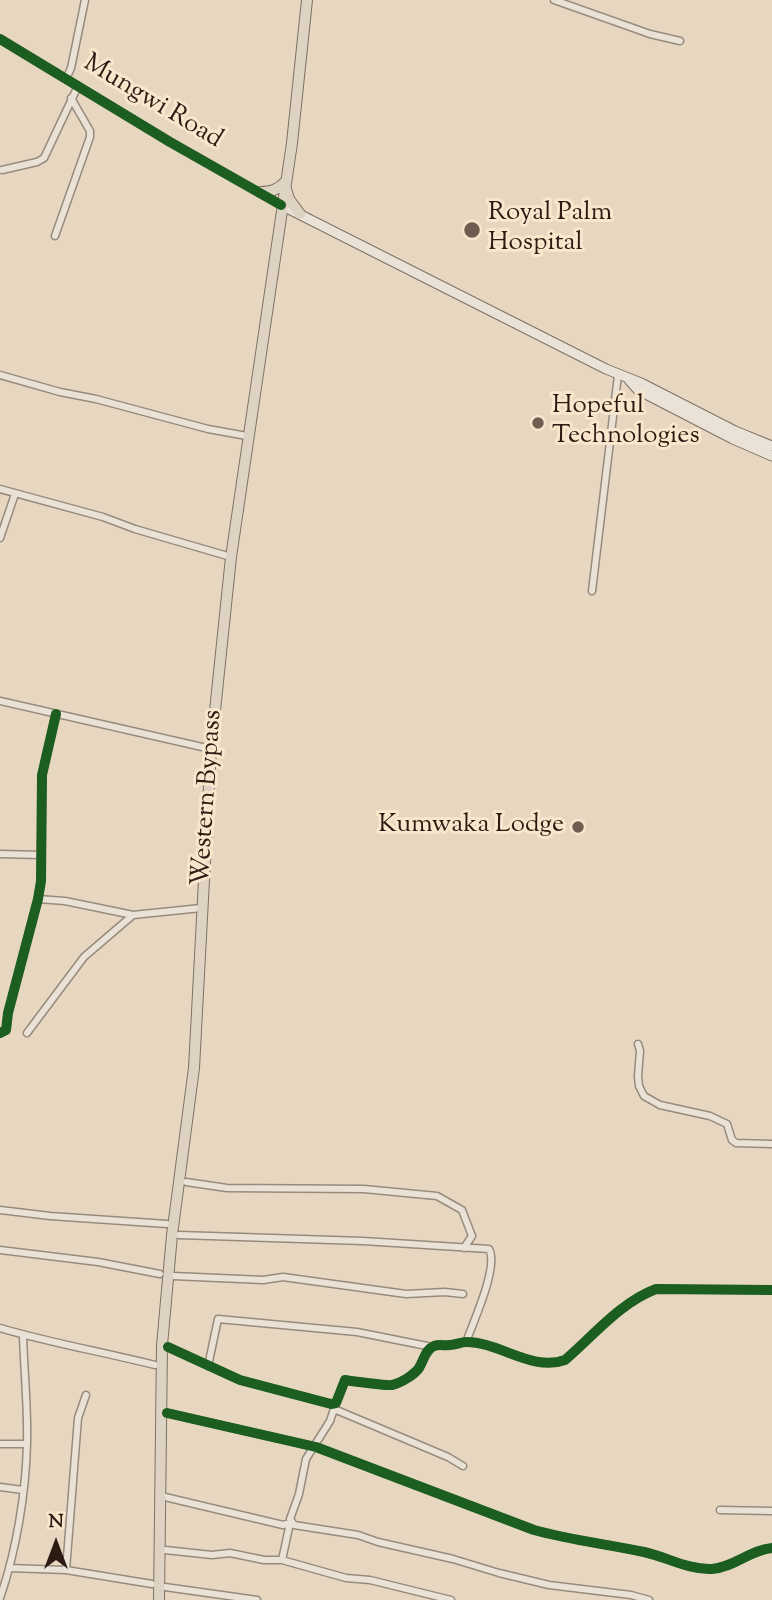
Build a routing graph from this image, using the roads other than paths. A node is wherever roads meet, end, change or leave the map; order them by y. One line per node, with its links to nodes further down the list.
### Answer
1 (85, 0): 6 (street)
2 (307, 0): 10 (main road, Western Bypass)
3 (554, 0): 5 (street)
4 (0, 39): 6 (street, Mungwi Road)
5 (680, 41)
6 (66, 79): 7 (street, Mungwi Road)
7 (78, 86): 8 (street); 11 (street, Mungwi Road)
8 (71, 98): 9 (street); 15 (street)
9 (2, 170)
10 (286, 181): 11 (main road); 12 (main road, Western Bypass); 13 (main road)
11 (260, 192): 12 (street, Mungwi Road)
12 (281, 205): 13 (main road, Mungwi Road); 14 (main road, Western Bypass)
13 (300, 214): 14 (main road); 17 (main road, Mungwi Road)
14 (279, 224): 19 (main road, Western Bypass)
15 (55, 236)
16 (0, 375): 19 (street)
17 (618, 375): 18 (main road, Mungwi Road); 26 (street)
18 (628, 380): 20 (main road, Mungwi Road); 21 (main road, Mungwi Road)
19 (247, 436): 25 (main road, Western Bypass)
20 (772, 446)
21 (772, 456)
22 (0, 489): 23 (street)
23 (15, 494): 24 (street); 25 (street)
24 (0, 538)
25 (231, 557): 29 (main road, Western Bypass)
26 (592, 591)
27 (0, 701): 28 (street)
28 (57, 714): 29 (street); 31 (street)
29 (211, 748): 33 (main road, Western Bypass)
30 (0, 854): 31 (street)
31 (41, 855): 32 (street)
32 (38, 899): 34 (street); 35 (street)
33 (201, 908): 34 (street); 78 (main road, Western Bypass)
34 (133, 915): 36 (street)
35 (0, 1033)
36 (27, 1033)
37 (638, 1044): 38 (street)
38 (772, 1144)
39 (186, 1182): 43 (street)
40 (0, 1210): 41 (street)
41 (167, 1224)
42 (178, 1235): 43 (street)
43 (464, 1248): 51 (street)
44 (0, 1250): 45 (street)
45 (160, 1274)
46 (173, 1276): 48 (street)
47 (772, 1290): 51 (street)
48 (463, 1294)
49 (0, 1328): 50 (street)
50 (23, 1335): 54 (street); 60 (street)
51 (466, 1342): 52 (street)
52 (432, 1347): 55 (street); 57 (street)
53 (168, 1348): 55 (street)
54 (155, 1365)
55 (208, 1366): 57 (street)
56 (86, 1395): 74 (street)
57 (335, 1406): 61 (street); 62 (street)
58 (167, 1413): 61 (street)
59 (0, 1444): 60 (street)
60 (27, 1444): 64 (street)
61 (316, 1447): 68 (street); 69 (street)
62 (463, 1466)
63 (0, 1487): 64 (street)
64 (23, 1490): 73 (street)
65 (165, 1497): 68 (street)
66 (720, 1510): 67 (street)
67 (772, 1511)
68 (290, 1523): 71 (street); 81 (street)
69 (772, 1548)
70 (165, 1550): 71 (street)
71 (282, 1560): 80 (street)
72 (0, 1570): 73 (street)
73 (9, 1570): 74 (street); 77 (street)
74 (66, 1570): 75 (street)
75 (152, 1584)
76 (165, 1587): 79 (street)
77 (0, 1598)
78 (159, 1600)
79 (257, 1600)
80 (451, 1600)
81 (649, 1600)

